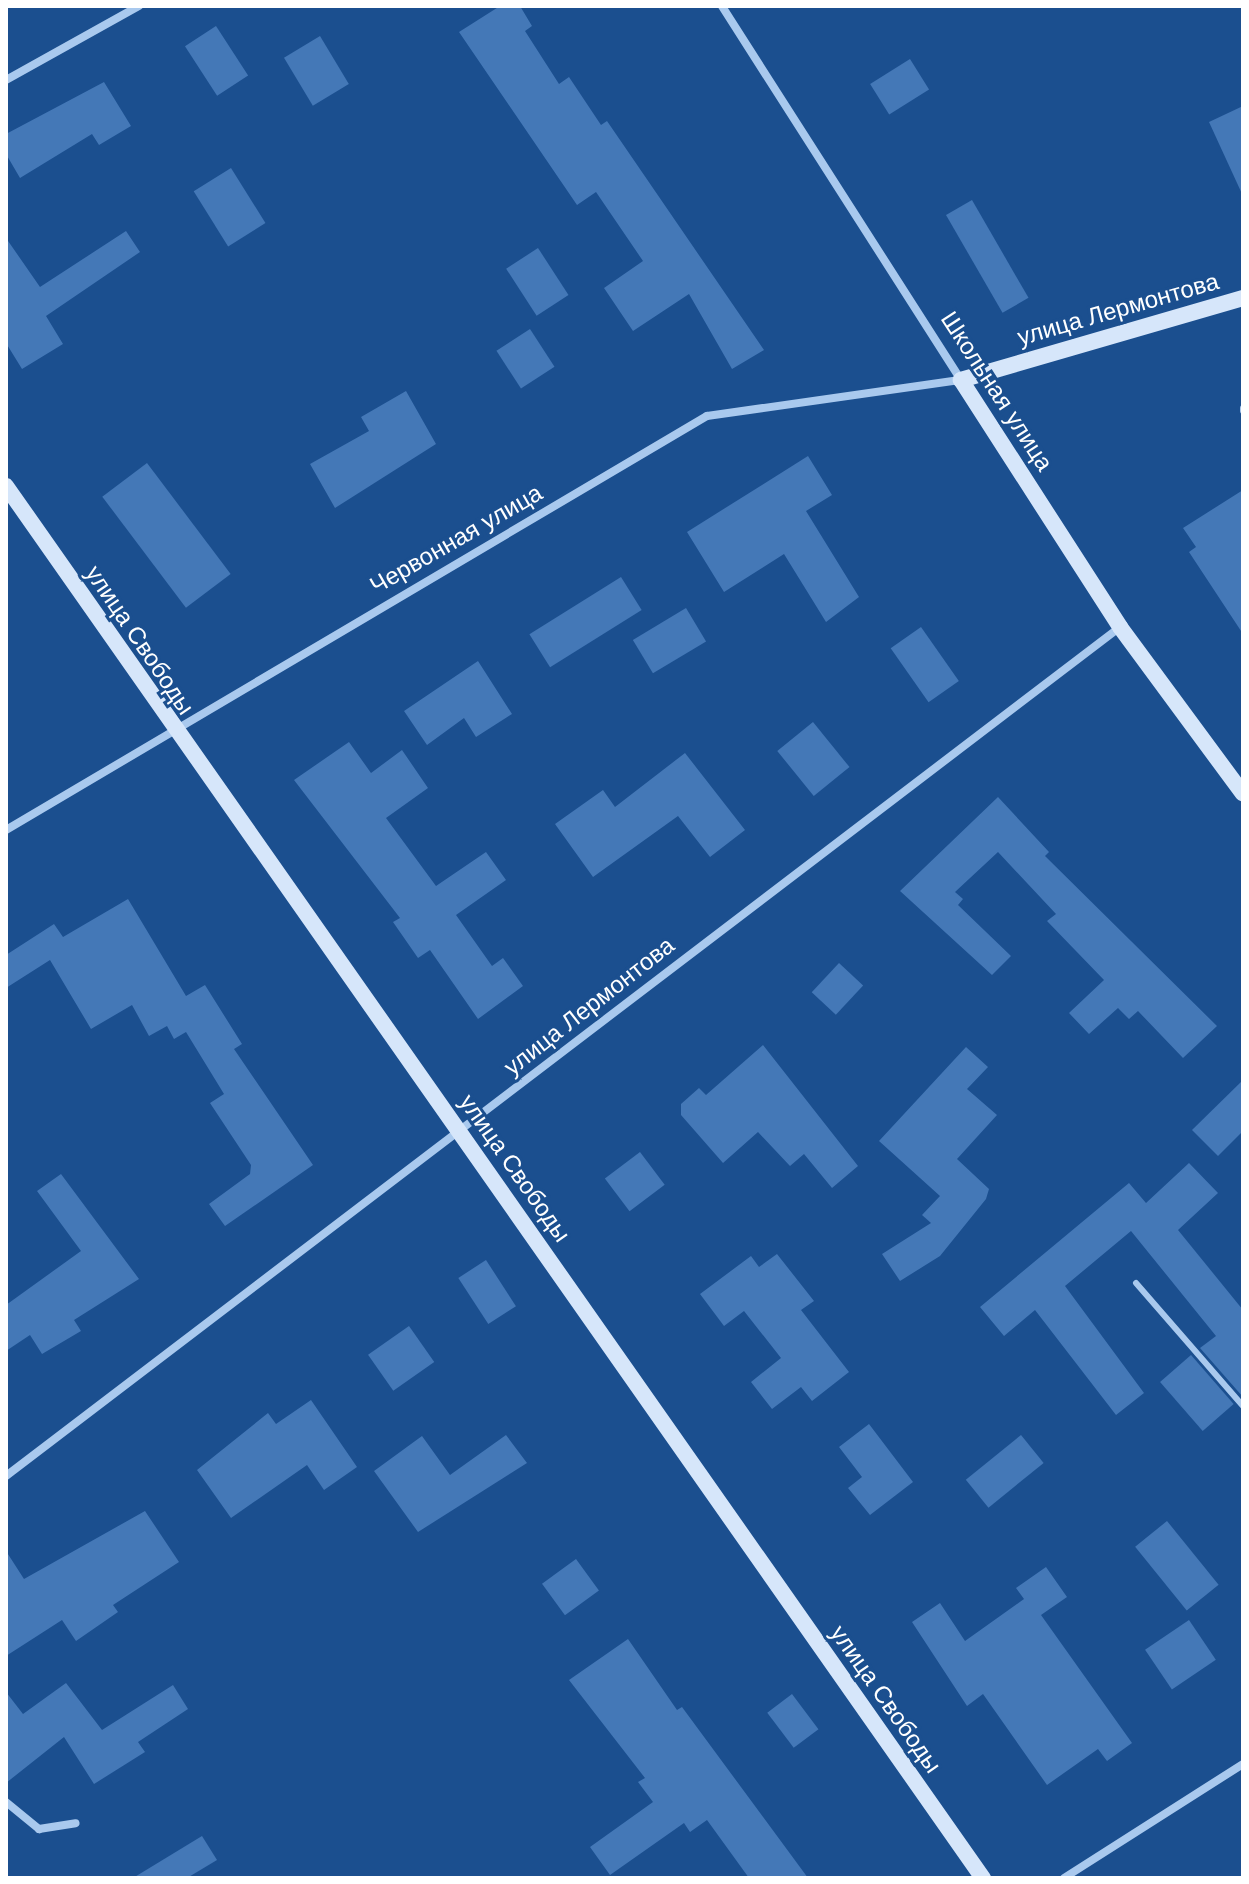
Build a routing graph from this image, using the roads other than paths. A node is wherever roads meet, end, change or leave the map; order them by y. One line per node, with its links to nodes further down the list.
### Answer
1 (139, 6): 3 (street)
2 (722, 6): 5 (street, Школьная улица)
3 (6, 80)
4 (1243, 298): 5 (street, улица Лермонтова)
5 (961, 380): 7 (street, Школьная улица); 8 (street, Червонная улица)
6 (6, 486): 8 (street, улица Свободы)
7 (1120, 627): 9 (street, Школьная улица); 11 (street, улица Лермонтова)
8 (171, 728): 10 (street, Червонная улица); 11 (street, улица Свободы)
9 (1243, 794)
10 (6, 830)
11 (462, 1134): 14 (street, улица Лермонтова); 18 (street, улица Свободы)
12 (1136, 1283): 13 (lane)
13 (1243, 1406)
14 (6, 1476)
15 (1243, 1764): 19 (street)
16 (6, 1802): 17 (street)
17 (76, 1823)
18 (983, 1878)
19 (1064, 1878)

